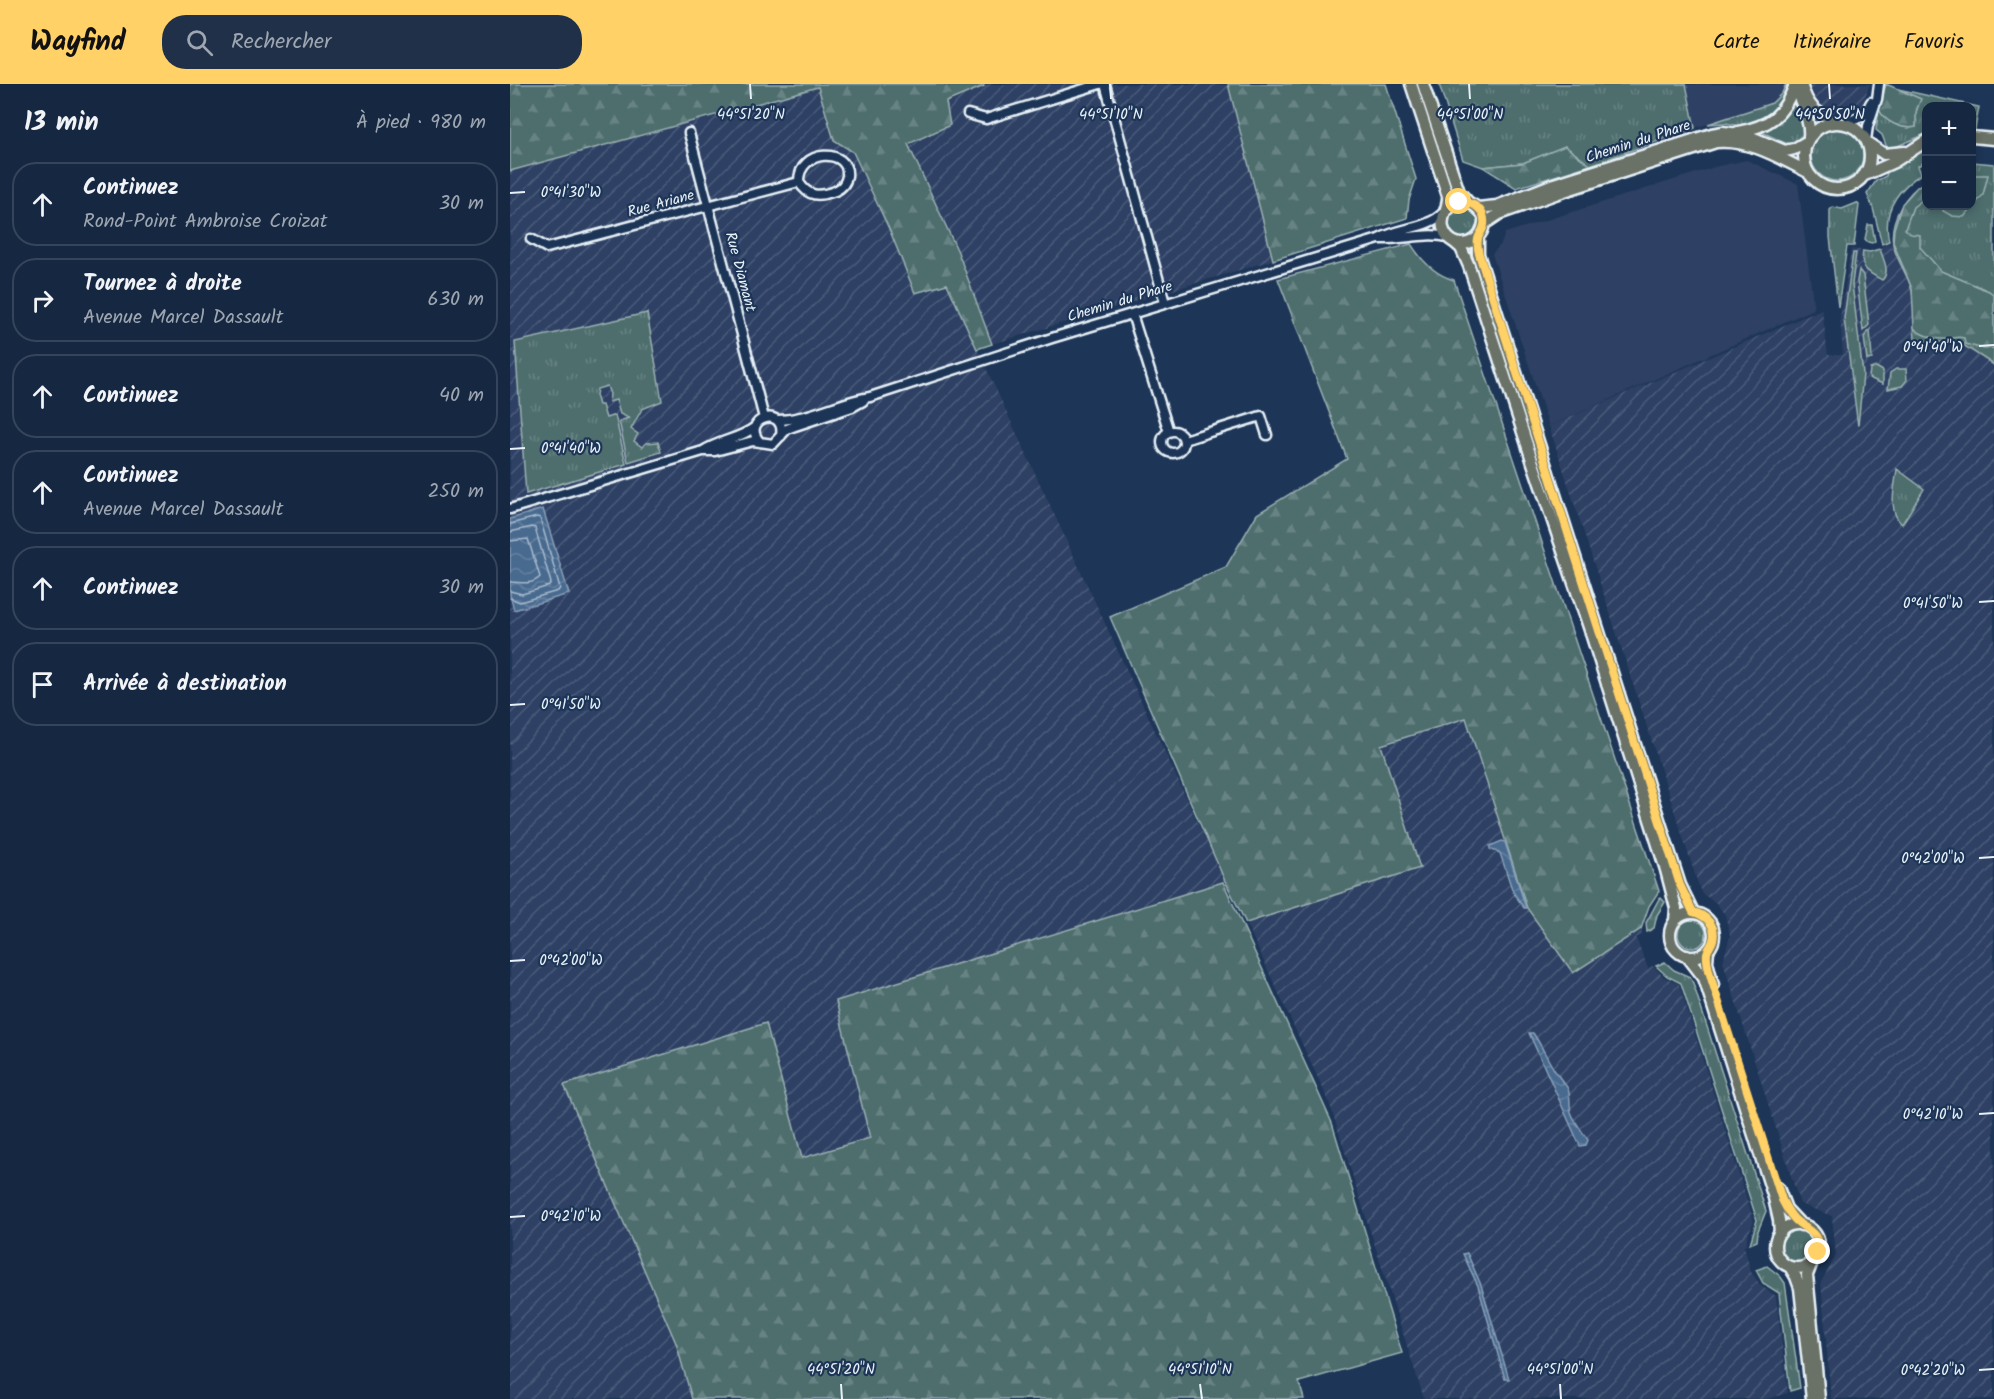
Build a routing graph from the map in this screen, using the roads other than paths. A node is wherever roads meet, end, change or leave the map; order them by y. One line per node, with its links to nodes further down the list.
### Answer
1 (1100, 84): 9 (street)
2 (1105, 84): 30 (street)
3 (1411, 84): 24 (main road)
4 (1423, 84): 22 (main road)
5 (1795, 84): 11 (main road); 15 (main road)
6 (1801, 84): 10 (main road)
7 (1880, 84): 8 (street)
8 (1876, 94): 10 (street); 16 (street)
9 (968, 114)
10 (1842, 123): 15 (main road); 16 (main road)
11 (1735, 132): 15 (main road, Chemin du Phare); 22 (main road, Chemin du Phare)
12 (689, 133): 23 (street, Rue Diamant)
13 (1976, 137): 14 (main road)
14 (1994, 139)
15 (1808, 140): 19 (main road)
16 (1867, 141): 18 (main road); 20 (main road)
17 (1922, 143): 18 (main road)
18 (1908, 152): 20 (main road)
19 (1808, 172): 20 (main road); 25 (main road, Chemin du Phare)
20 (1864, 175)
21 (799, 182): 21 (street); 23 (street, Rue Ariane)
22 (1473, 205): 24 (main road); 25 (main road)
23 (708, 206): 27 (street, Rue Ariane); 33 (street, Rue Diamant)
24 (1447, 210): 28 (street, Chemin du Phare); 29 (main road)
25 (1484, 224): 26 (main road)
26 (1478, 237): 29 (main road); 43 (main road)
27 (531, 239)
28 (1379, 239): 29 (street, Chemin du Phare); 30 (street, Chemin du Phare)
29 (1451, 240): 44 (main road)
30 (1165, 303): 31 (street, Chemin du Phare)
31 (1132, 314): 32 (street, Chemin du Phare); 36 (street)
32 (870, 397): 34 (street, Chemin du Phare); 38 (street, Chemin du Phare)
33 (764, 418): 34 (street); 35 (street)
34 (777, 420): 38 (street)
35 (755, 427): 40 (street); 41 (street)
36 (1169, 432): 39 (street); 39 (street)
37 (1267, 435): 39 (street)
38 (781, 436): 40 (street)
39 (1184, 440)
40 (760, 442): 41 (street)
41 (704, 451): 42 (street)
42 (510, 509)
43 (1693, 912): 44 (main road); 45 (main road)
44 (1675, 921): 46 (main road)
45 (1708, 950): 46 (main road); 47 (main road)
46 (1687, 956): 48 (main road)
47 (1801, 1225): 48 (main road); 49 (main road)
48 (1780, 1233): 50 (main road)
49 (1812, 1262): 50 (main road); 52 (main road)
50 (1790, 1267): 51 (main road)
51 (1812, 1399)
52 (1819, 1399)

